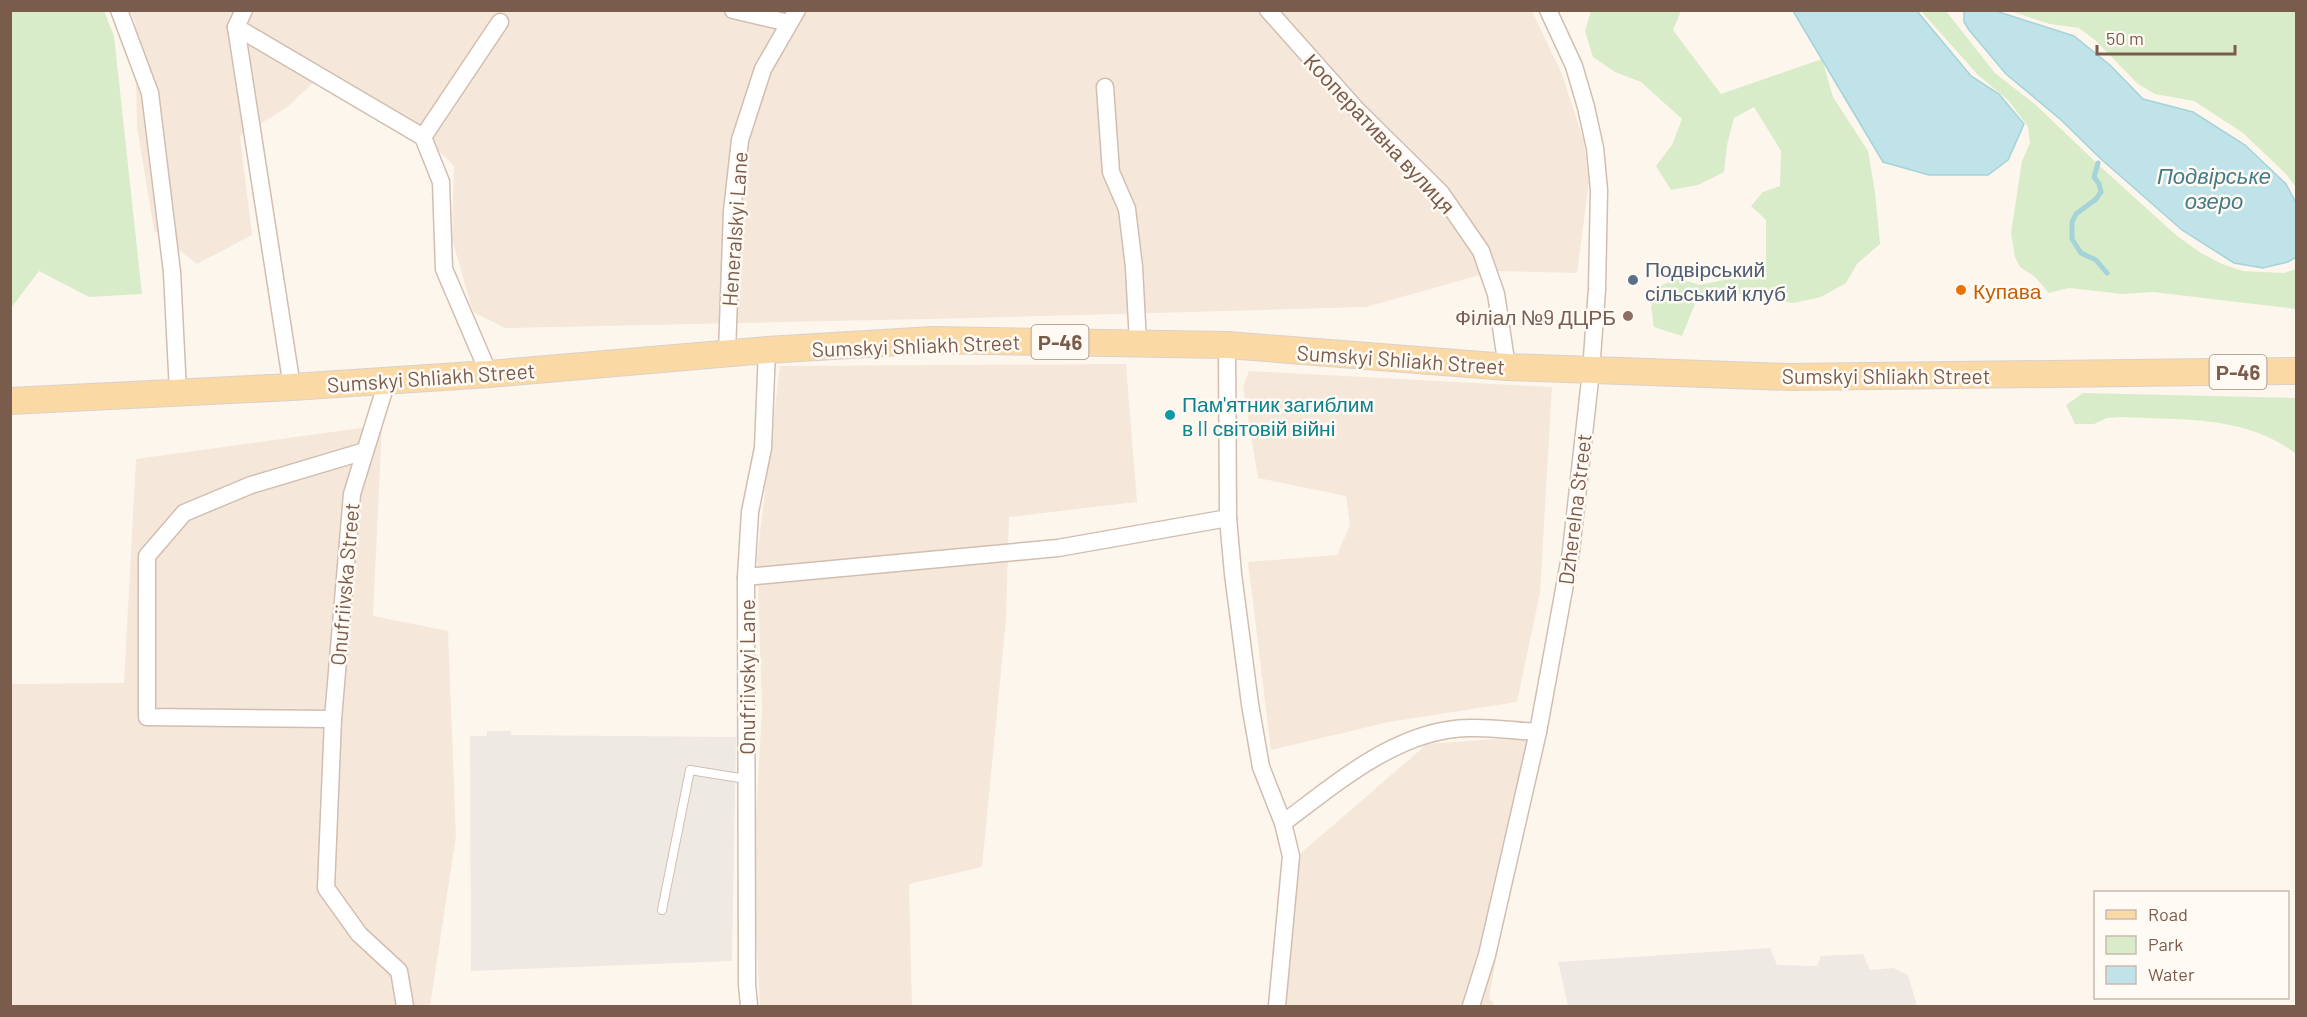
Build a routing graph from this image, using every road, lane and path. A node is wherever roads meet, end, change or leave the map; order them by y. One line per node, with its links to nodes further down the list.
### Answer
1 (119, 10): 21 (street)
2 (244, 10): 8 (street)
3 (733, 10): 6 (street)
4 (1268, 10): 15 (street, Кооперативна вулиця)
5 (1548, 10): 16 (street, Dzherelna Street)
6 (793, 17): 14 (street, Heneralskyi Lane)
7 (500, 22): 10 (street)
8 (236, 27): 10 (street); 20 (street)
9 (1105, 87): 11 (street)
10 (423, 137): 18 (street)
11 (1138, 343): 12 (main road, Sumskyi Shliakh Street / Р-46); 13 (main road, Sumskyi Shliakh Street / Р-46)
12 (1227, 345): 15 (main road, Sumskyi Shliakh Street / Р-46); 24 (street)
13 (767, 350): 14 (main road, Sumskyi Shliakh Street / Р-46); 25 (street, Onufriivskyi Lane)
14 (727, 353): 18 (main road, Sumskyi Shliakh Street / Р-46)
15 (1507, 367): 16 (main road, Sumskyi Shliakh Street / Р-46)
16 (1591, 371): 17 (main road, Sumskyi Shliakh Street / Р-46); 27 (street, Dzherelna Street)
17 (2296, 371)
18 (489, 374): 19 (main road, Sumskyi Shliakh Street / Р-46)
19 (387, 381): 20 (main road, Sumskyi Shliakh Street / Р-46); 23 (street, Onufriivska Street)
20 (292, 387): 21 (main road, Sumskyi Shliakh Street / Р-46)
21 (178, 392): 22 (main road, Sumskyi Shliakh Street / Р-46)
22 (10, 401)
23 (365, 451): 26 (street, Onufriivska Street); 26 (street)
24 (1228, 518): 25 (street); 29 (street)
25 (746, 577): 28 (street, Onufriivskyi Lane)
26 (333, 719): 31 (street, Onufriivska Street)
27 (1538, 732): 29 (street); 34 (street, Dzherelna Street)
28 (740, 778): 30 (lane); 32 (street, Onufriivskyi Lane)
29 (1283, 823): 33 (street)
30 (662, 910)
31 (405, 1006)
32 (749, 1006)
33 (1277, 1006)
34 (1471, 1006)

